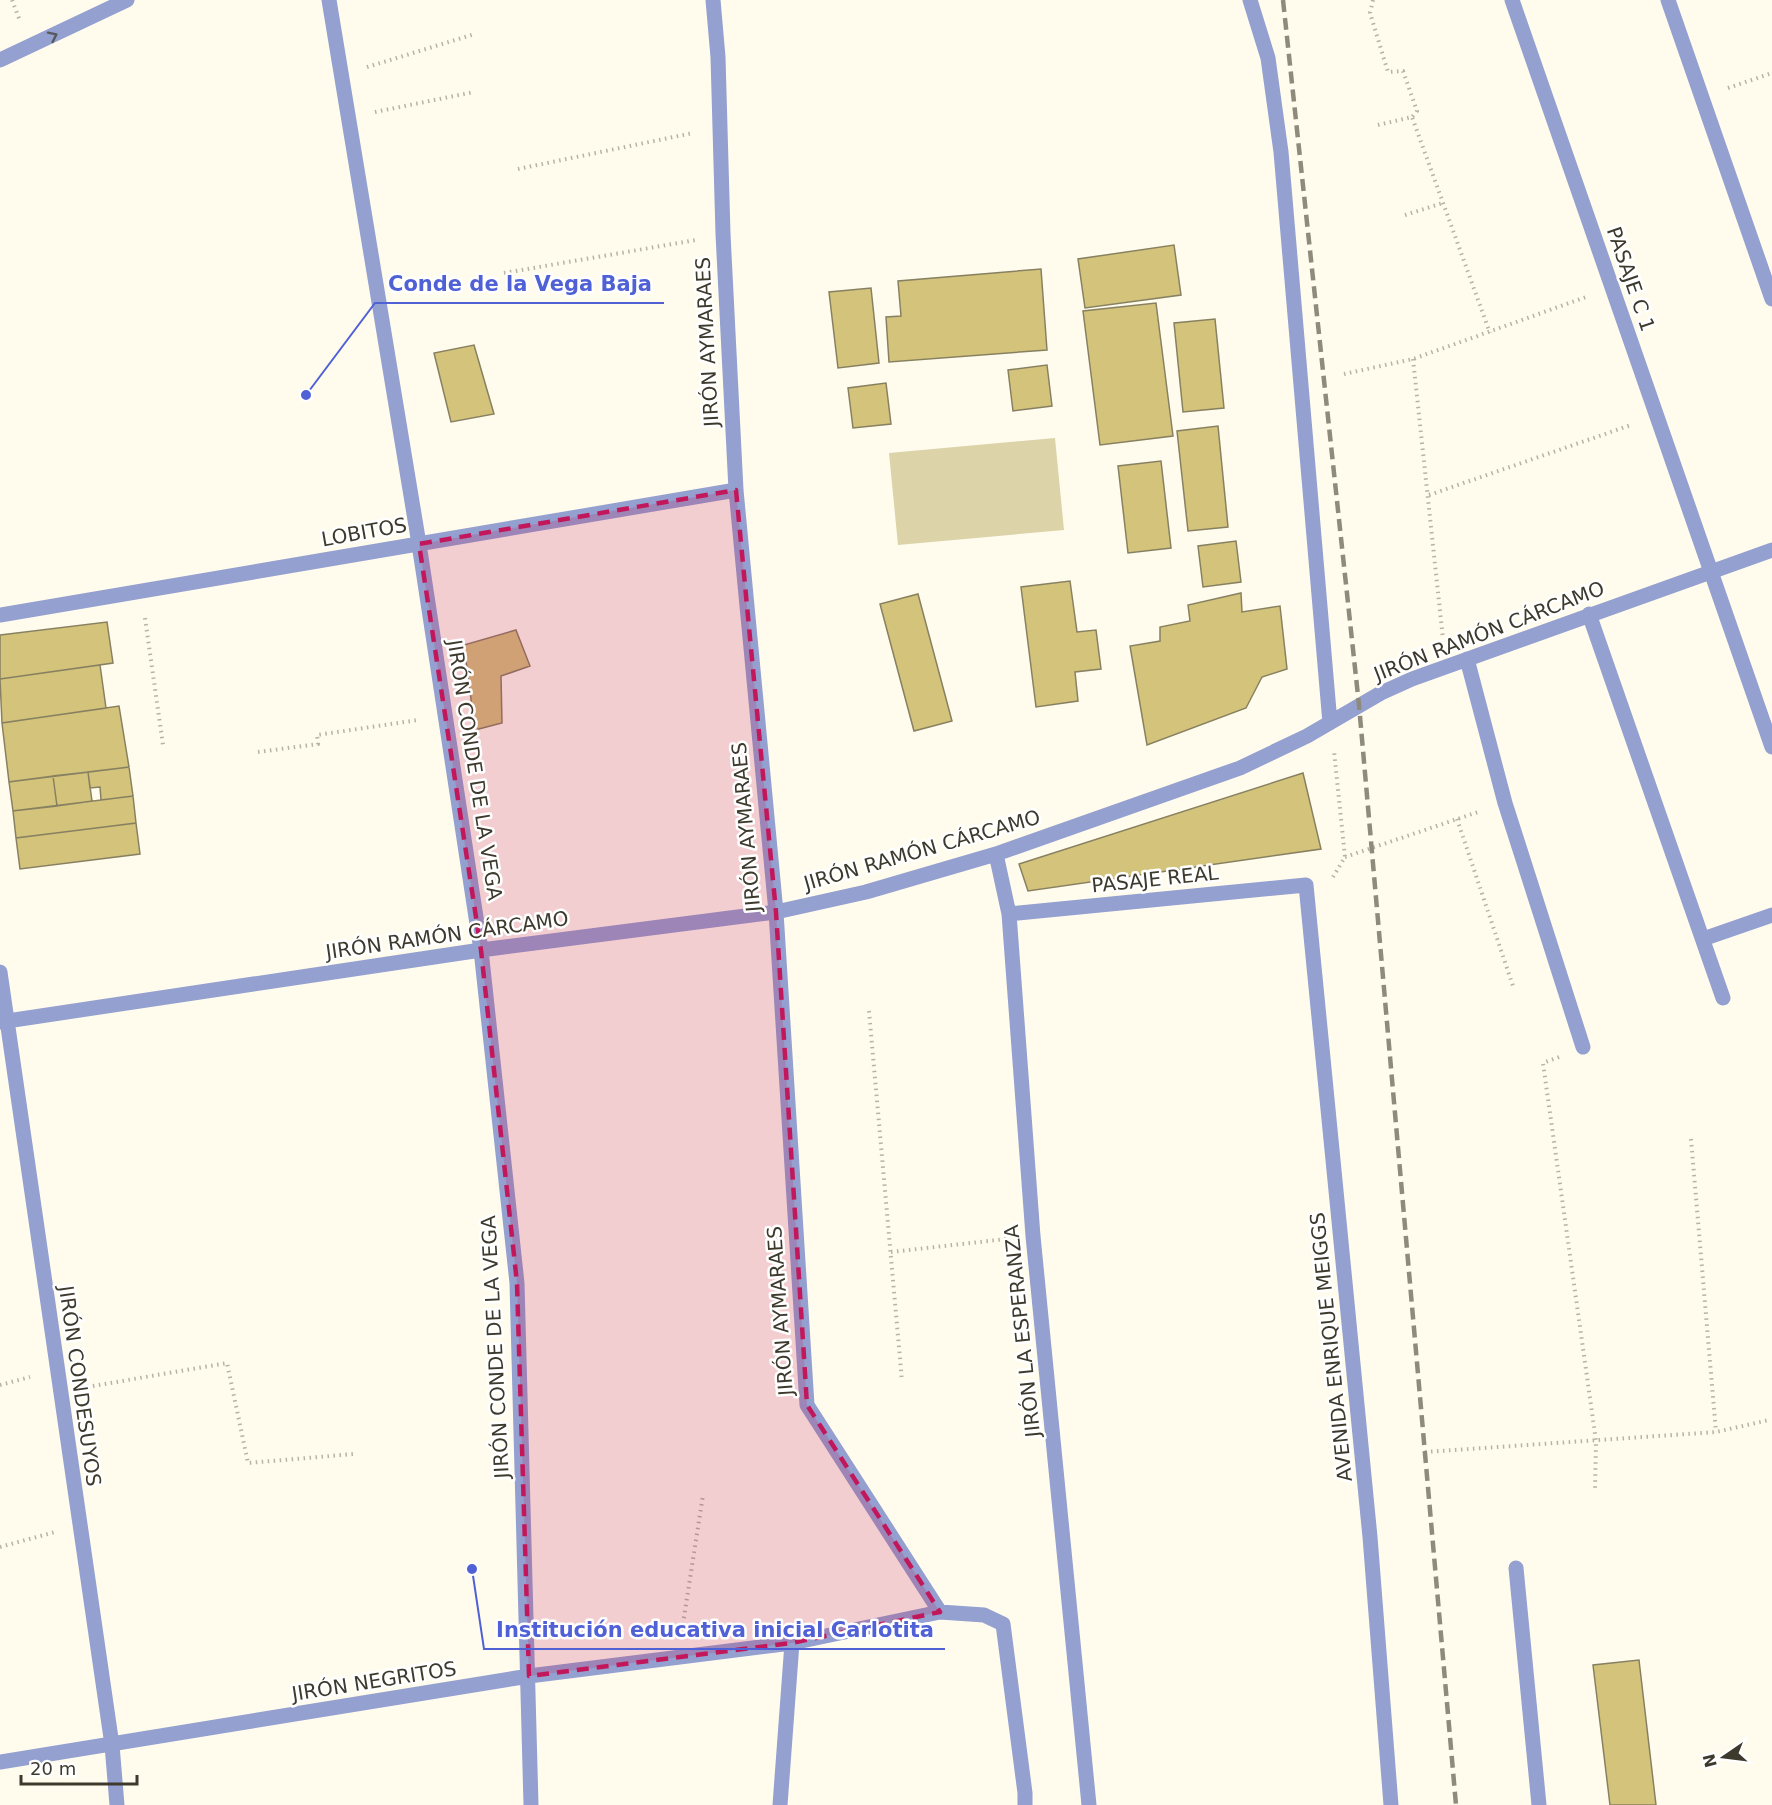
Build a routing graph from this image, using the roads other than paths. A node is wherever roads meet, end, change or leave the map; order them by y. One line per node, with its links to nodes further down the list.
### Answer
1 (127, 0): 7 (street, one-way to 1)
2 (329, 0): 10 (street, JIRÓN CONDE DE LA VEGA)
3 (713, 0): 9 (street, JIRÓN AYMARAES)
4 (1250, 0): 16 (street)
5 (1512, 0): 12 (street, PASAJE C 1)
6 (1668, 0): 8 (street)
7 (0, 60)
8 (1772, 299)
9 (735, 490): 10 (street, LOBITOS); 20 (street, JIRÓN AYMARAES)
10 (419, 544): 14 (street, LOBITOS); 24 (street, JIRÓN CONDE DE LA VEGA)
11 (1772, 550): 12 (street, JIRÓN RAMÓN CÁRCAMO)
12 (1711, 571): 13 (street, JIRÓN RAMÓN CÁRCAMO); 17 (street, PASAJE C 1)
13 (1589, 614): 15 (street, JIRÓN RAMÓN CÁRCAMO); 23 (street)
14 (0, 615)
15 (1467, 659): 16 (street, JIRÓN RAMÓN CÁRCAMO); 28 (street)
16 (1330, 723): 18 (street, JIRÓN RAMÓN CÁRCAMO)
17 (1772, 747)
18 (996, 854): 20 (street, JIRÓN RAMÓN CÁRCAMO); 21 (street, JIRÓN LA ESPERANZA)
19 (1306, 885): 21 (street, PASAJE REAL); 40 (street, AVENIDA ENRIQUE MEIGGS)
20 (776, 912): 24 (street, JIRÓN RAMÓN CÁRCAMO); 30 (street, JIRÓN AYMARAES)
21 (1009, 914): 39 (street, JIRÓN LA ESPERANZA)
22 (1772, 915): 23 (street)
23 (1703, 939): 26 (street)
24 (481, 950): 27 (street, JIRÓN RAMÓN CÁRCAMO); 32 (street, JIRÓN CONDE DE LA VEGA)
25 (0, 972): 27 (street, JIRÓN CONDESUYOS)
26 (1723, 998)
27 (3, 1022): 33 (street, JIRÓN CONDESUYOS)
28 (1583, 1047)
29 (1516, 1568): 41 (street)
30 (940, 1612): 31 (street, JIRÓN NEGRITOS); 38 (street, JIRÓN NEGRITOS)
31 (792, 1643): 32 (street, JIRÓN NEGRITOS); 37 (street)
32 (529, 1676): 33 (street, JIRÓN NEGRITOS); 36 (street, JIRÓN CONDE DE LA VEGA)
33 (112, 1745): 34 (street, JIRÓN NEGRITOS); 35 (street, JIRÓN CONDESUYOS)
34 (0, 1762)
35 (117, 1805)
36 (531, 1805)
37 (780, 1805)
38 (1025, 1805)
39 (1089, 1805)
40 (1391, 1805)
41 (1539, 1805)

